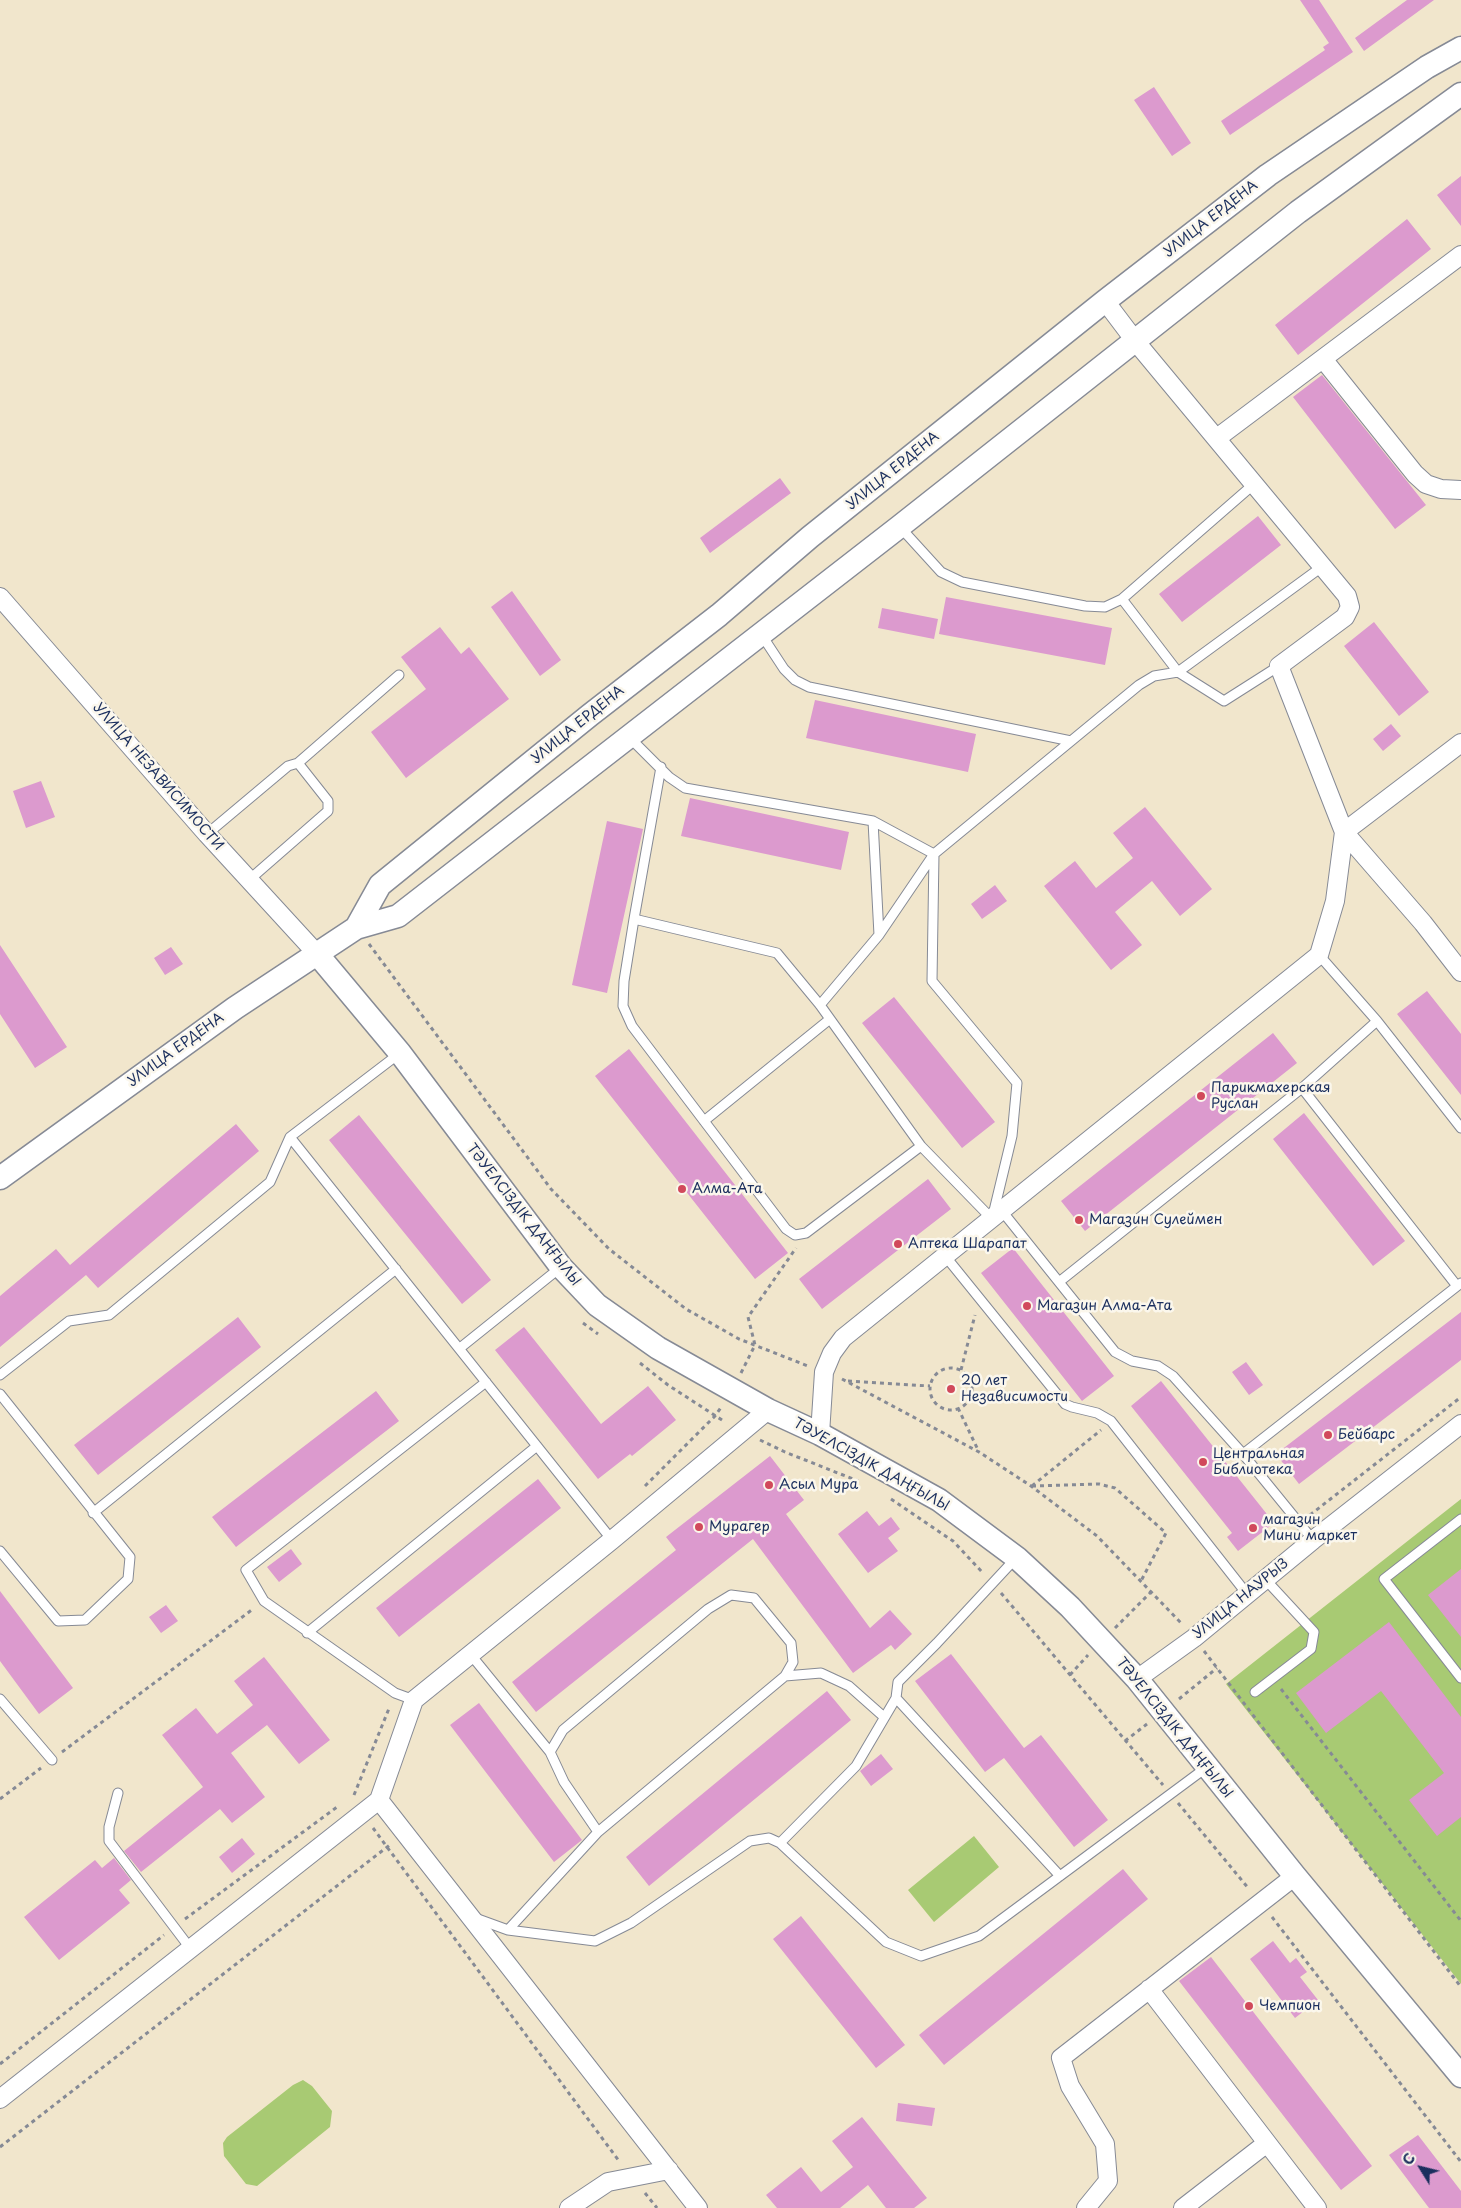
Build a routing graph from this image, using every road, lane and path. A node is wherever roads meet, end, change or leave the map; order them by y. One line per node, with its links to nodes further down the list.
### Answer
1 (1461, 48): 4 (street, УЛИЦА ЕРДЕНА)
2 (1461, 94): 5 (street, УЛИЦА ЕРДЕНА)
3 (1461, 255): 6 (street)
4 (1105, 301): 5 (street); 29 (street, УЛИЦА ЕРДЕНА)
5 (1136, 342): 7 (street); 10 (street, УЛИЦА ЕРДЕНА)
6 (1323, 359): 7 (street); 9 (street)
7 (1217, 438): 8 (street)
8 (1254, 484): 11 (street); 13 (lane)
9 (1461, 490)
10 (899, 527): 13 (lane); 14 (street, УЛИЦА ЕРДЕНА)
11 (1323, 566): 15 (street); 16 (lane)
12 (0, 597): 25 (street, УЛИЦА НЕЗАВИСИМОСТИ)
13 (1122, 599): 16 (lane)
14 (761, 634): 18 (street, УЛИЦА ЕРДЕНА); 19 (lane)
15 (1279, 666): 16 (lane); 24 (street)
16 (1178, 672): 19 (lane)
17 (400, 675): 21 (lane)
18 (629, 737): 22 (lane); 29 (street, УЛИЦА ЕРДЕНА)
19 (1071, 741): 26 (lane)
20 (1461, 743): 24 (street)
21 (298, 763): 25 (lane); 27 (lane)
22 (661, 767): 23 (lane); 28 (lane)
23 (873, 821): 26 (lane); 30 (lane)
24 (1344, 832): 32 (street); 33 (street)
25 (207, 834): 27 (street, УЛИЦА НЕЗАВИСИМОСТИ)
26 (934, 854): 30 (lane); 44 (lane)
27 (249, 880): 31 (street, УЛИЦА НЕЗАВИСИМОСТИ)
28 (634, 919): 34 (lane); 39 (lane)
29 (356, 928): 31 (street, УЛИЦА ЕРДЕНА); 54 (path)
30 (879, 935): 34 (lane)
31 (318, 955): 37 (street, ТӘУЕЛСІЗДІК ДАҢҒЫЛЫ); 43 (street, УЛИЦА ЕРДЕНА)
32 (1318, 955): 36 (lane); 44 (street)
33 (1461, 972)
34 (820, 1005): 35 (lane)
35 (830, 1019): 39 (lane); 42 (lane)
36 (1377, 1021): 38 (lane); 40 (lane)
37 (400, 1052): 41 (lane); 47 (street, ТӘУЕЛСІЗДІК ДАҢҒЫЛЫ)
38 (1302, 1088): 49 (lane); 50 (lane)
39 (704, 1121): 45 (lane)
40 (1461, 1128)
41 (290, 1137): 48 (lane); 59 (lane)
42 (921, 1146): 44 (lane); 45 (lane)
43 (0, 1178)
44 (997, 1215): 46 (street); 49 (lane)
45 (806, 1233): 54 (path)
46 (946, 1257): 51 (lane); 58 (street)
47 (561, 1267): 55 (lane); 66 (street, ТӘУЕЛСІЗДІК ДАҢҒЫЛЫ)
48 (396, 1270): 55 (lane); 77 (lane)
49 (1059, 1282): 73 (lane)
50 (1459, 1285): 73 (lane)
51 (979, 1298): 57 (path); 67 (lane)
52 (580, 1319): 53 (path)
53 (601, 1336)
54 (755, 1345): 58 (path)
55 (460, 1348): 61 (lane)
56 (639, 1362): 69 (path)
57 (961, 1370): 62 (path); 65 (path)
58 (824, 1372): 60 (path); 70 (street)
59 (0, 1375)
60 (847, 1381): 62 (path); 72 (path)
61 (486, 1382): 71 (lane); 88 (lane)
62 (930, 1386): 65 (path)
63 (0, 1394): 77 (lane)
64 (1461, 1397): 79 (path)
65 (958, 1408): 72 (path)
66 (768, 1410): 69 (street); 70 (street, ТӘУЕЛСІЗДІК ДАҢҒЫЛЫ)
67 (1111, 1421): 75 (path); 87 (lane)
68 (1461, 1424): 81 (street, УЛИЦА НАУРЫЗ)
69 (742, 1432): 74 (path); 80 (street)
70 (820, 1434): 83 (street, ТӘУЕЛСІЗДІК ДАҢҒЫЛЫ)
71 (537, 1446): 80 (lane); 89 (lane)
72 (979, 1452): 75 (path)
73 (1243, 1454): 79 (lane)
74 (862, 1482)
75 (1031, 1486): 85 (path); 85 (path)
76 (887, 1496): 86 (path)
77 (93, 1513): 82 (lane)
78 (1461, 1519): 93 (lane)
79 (1299, 1523): 81 (lane)
80 (612, 1540): 91 (street)
81 (1313, 1540): 84 (street, УЛИЦА НАУРЫЗ)
82 (0, 1551)
83 (1016, 1558): 86 (lane); 94 (street, ТӘУЕЛСІЗДІК ДАҢҒЫЛЫ)
84 (1265, 1579): 87 (street, УЛИЦА НАУРЫЗ); 95 (lane)
85 (1141, 1581): 90 (path)
86 (993, 1583): 97 (lane); 105 (path)
87 (1246, 1594): 90 (street, УЛИЦА НАУРЫЗ)
88 (264, 1601): 89 (lane); 102 (path)
89 (307, 1633): 99 (lane)
90 (1194, 1638): 94 (street, УЛИЦА НАУРЫЗ); 120 (path)
91 (471, 1655): 99 (street); 101 (lane)
92 (785, 1676): 100 (lane); 101 (lane); 109 (lane)
93 (1461, 1678)
94 (1137, 1679): 103 (street, ТӘУЕЛСІЗДІК ДАҢҒЫЛЫ)
95 (1272, 1679): 96 (lane); 117 (path)
96 (1255, 1692)
97 (896, 1698): 100 (lane); 113 (lane)
98 (0, 1699): 102 (lane)
99 (414, 1700): 107 (street)
100 (884, 1717): 111 (lane)
101 (550, 1752): 109 (lane)
102 (52, 1760): 106 (path)
103 (1208, 1767): 105 (lane); 114 (street, ТӘУЕЛСІЗДІК ДАҢҒЫЛЫ)
104 (118, 1793): 119 (lane)
105 (1171, 1794): 113 (lane); 115 (path)
106 (0, 1799)
107 (379, 1800): 108 (street); 110 (street)
108 (362, 1814): 112 (path); 119 (street)
109 (598, 1832): 118 (lane)
110 (405, 1833): 112 (path); 116 (street)
111 (780, 1843): 113 (lane); 118 (lane)
112 (387, 1846): 125 (path); 128 (path)
113 (1060, 1876)
114 (1295, 1876): 115 (street); 122 (street, ТӘУЕЛСІЗДІК ДАҢҒЫЛЫ)
115 (1260, 1902): 121 (street); 126 (path)
116 (470, 1916): 118 (lane); 127 (street)
117 (1461, 1921)
118 (508, 1930)
119 (190, 1948): 123 (street)
120 (1461, 1987)
121 (1149, 1989): 124 (street); 132 (street)
122 (1461, 2076)
123 (0, 2100)
124 (1267, 2143): 133 (street); 134 (street)
125 (0, 2147)
126 (1461, 2162)
127 (669, 2170): 128 (street); 131 (street)
128 (631, 2176): 129 (street); 130 (path)
129 (569, 2208)
130 (657, 2208)
131 (698, 2208)
132 (1086, 2208)
133 (1183, 2208)
134 (1317, 2208)

